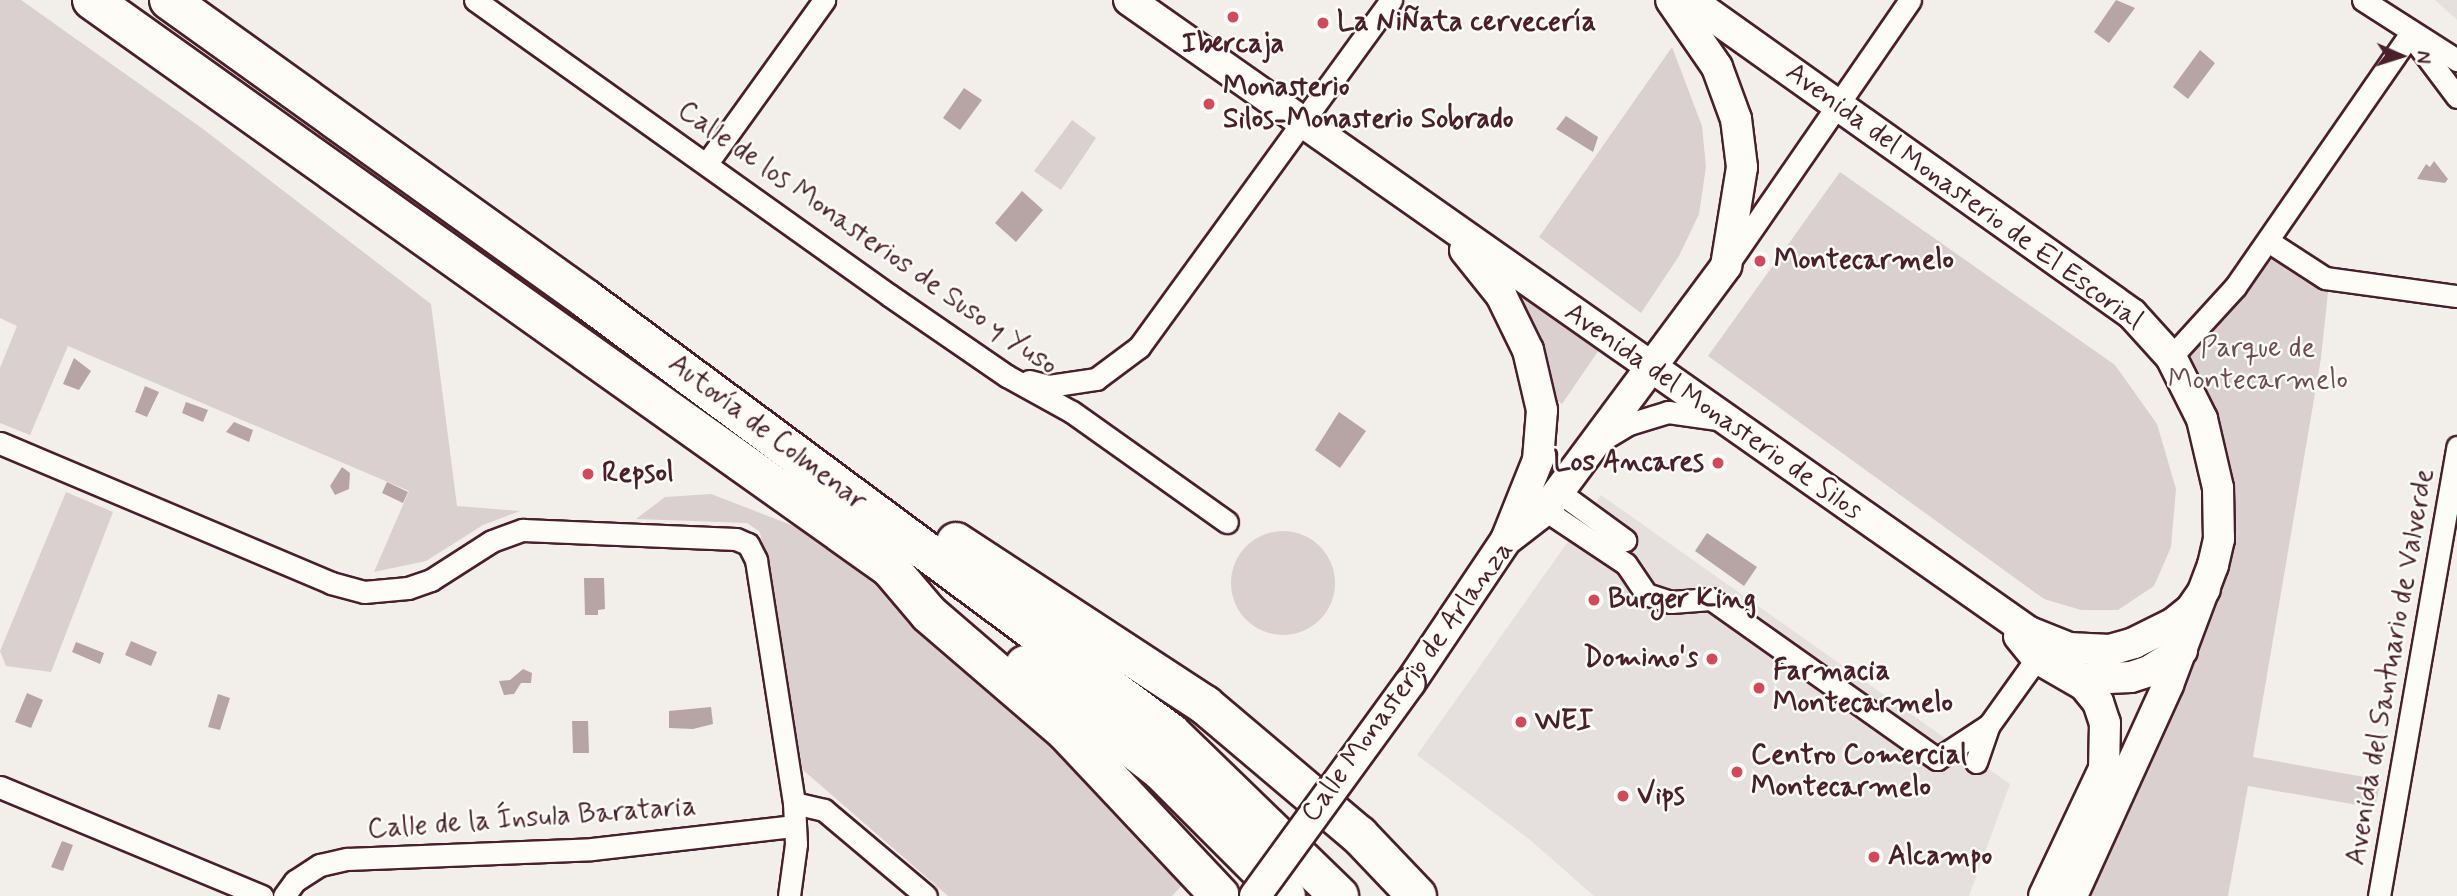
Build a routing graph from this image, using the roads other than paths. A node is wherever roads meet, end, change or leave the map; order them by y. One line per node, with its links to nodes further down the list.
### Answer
1 (92, 0): 33 (highway)
2 (169, 0): 21 (highway, Autovía de Colmenar)
3 (475, 0): 16 (street, Calle de los Monasterios de Suso y Yuso)
4 (824, 0): 16 (street)
5 (1129, 0): 15 (street, Avenida del Monasterio de Silos)
6 (1391, 0): 15 (street)
7 (1671, 0): 19 (street)
8 (1690, 0): 14 (street, Avenida del Monasterio de El Escorial)
9 (1910, 0): 14 (street, Calle Monasterio de Arlanza)
10 (2363, 0): 11 (street)
11 (2410, 34): 12 (street); 13 (street); 18 (street)
12 (2457, 60)
13 (2457, 97)
14 (1837, 104): 19 (street, Calle Monasterio de Arlanza); 22 (street, Avenida del Monasterio de El Escorial)
15 (1301, 124): 17 (street, Avenida del Monasterio de Silos); 24 (street)
16 (707, 163): 24 (street, Calle de los Monasterios de Suso y Yuso)
17 (1425, 210): 23 (street, Avenida del Monasterio de Silos); 31 (street, Avenida del Monasterio de Silos)
18 (2268, 241): 20 (street); 22 (street)
19 (1726, 266): 23 (street, Calle Monasterio de Arlanza)
20 (2457, 296)
21 (586, 299): 51 (highway, Autovía de Colmenar); 52 (highway)
22 (2171, 357): 34 (street, Avenida del Monasterio de El Escorial)
23 (1652, 369): 25 (street, Avenida del Monasterio de Silos); 27 (street, Calle Monasterio de Arlanza)
24 (1007, 376): 30 (street, Calle de los Monasterios de Suso y Yuso)
25 (1726, 421): 27 (street, Calle Monasterio de Arlanza); 35 (street, Avenida del Monasterio de Silos)
26 (0, 443): 42 (street)
27 (1597, 443): 29 (street, Calle Monasterio de Arlanza)
28 (2457, 447): 55 (street, Avenida del Santuario de Valverde)
29 (1552, 501): 31 (street, Calle Monasterio de Arlanza); 32 (street); 39 (street)
30 (1227, 522)
31 (1506, 540): 49 (street, Calle Monasterio de Arlanza, bridge)
32 (1625, 540)
33 (890, 568): 48 (highway); 50 (highway)
34 (2204, 589): 35 (street, Avenida del Monasterio de Silos); 36 (street)
35 (2001, 614): 37 (street, Avenida del Monasterio de Silos)
36 (2182, 650): 38 (street); 54 (street)
37 (2037, 658): 38 (street, Avenida del Monasterio de Silos); 39 (street)
38 (2067, 675): 53 (street, Avenida del Monasterio de Silos)
39 (1989, 724): 40 (street)
40 (1976, 762)
41 (0, 787): 44 (street)
42 (794, 803): 43 (street); 47 (street)
43 (795, 826): 45 (street, Calle de la Ínsula Barataria); 46 (street)
44 (262, 896)
45 (284, 896)
46 (789, 896)
47 (926, 896)
48 (1220, 896)
49 (1255, 896)
50 (1286, 896)
51 (1339, 896)
52 (1418, 896)
53 (2044, 896)
54 (2072, 896)
55 (2379, 896)

